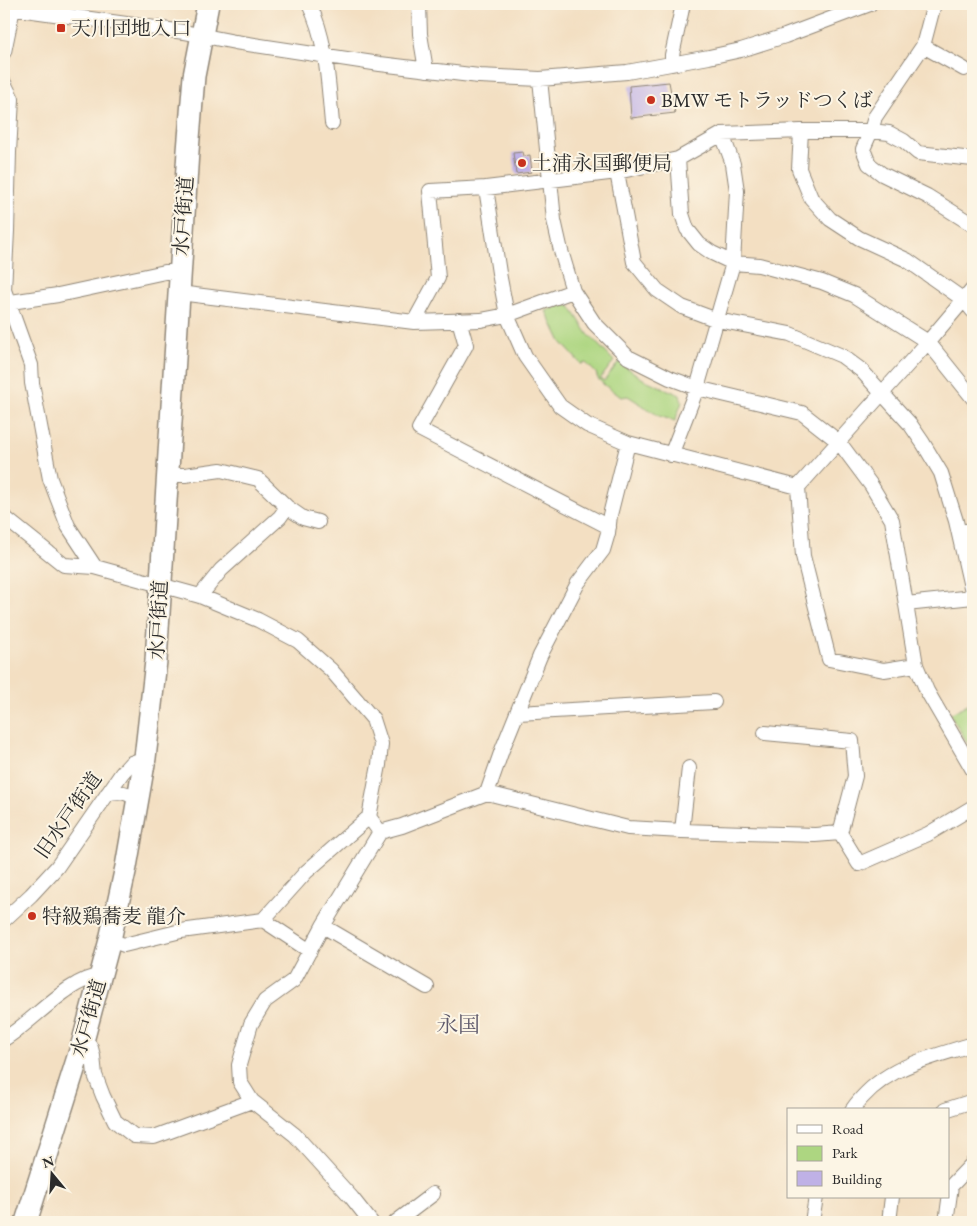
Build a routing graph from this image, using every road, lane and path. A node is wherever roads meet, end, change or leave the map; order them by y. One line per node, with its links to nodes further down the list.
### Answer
1 (208, 4): 8 (highway, 水戸街道)
2 (309, 4): 11 (street)
3 (419, 4): 14 (street)
4 (683, 4): 12 (street)
5 (870, 4): 12 (street)
6 (934, 4): 9 (street)
7 (8, 8): 8 (street); 10 (street)
8 (202, 36): 11 (street); 28 (highway, 水戸街道)
9 (923, 46): 13 (street); 18 (street)
10 (4, 52)
11 (325, 55): 14 (street); 17 (street)
12 (672, 64): 15 (street)
13 (964, 69)
14 (426, 70): 15 (street)
15 (540, 79): 24 (street)
16 (4, 83): 32 (street)
17 (332, 123)
18 (871, 130): 19 (street); 22 (street); 26 (street)
19 (801, 131): 20 (street); 31 (street)
20 (722, 134): 21 (street); 27 (street)
21 (678, 159): 23 (street); 27 (street)
22 (973, 159)
23 (616, 172): 24 (street); 36 (street)
24 (550, 181): 25 (street); 30 (street)
25 (486, 188): 34 (street); 37 (street)
26 (973, 225)
27 (733, 263): 36 (street); 38 (street)
28 (179, 283): 32 (street); 37 (street); 45 (highway, 水戸街道)
29 (973, 289): 31 (street)
30 (573, 291): 34 (street); 39 (street)
31 (964, 300): 33 (street); 38 (street)
32 (6, 302): 53 (street)
33 (973, 311)
34 (507, 315): 35 (street); 43 (street)
35 (459, 320): 37 (street); 50 (street)
36 (717, 320): 39 (street); 40 (street)
37 (414, 322)
38 (928, 342): 40 (street); 41 (street)
39 (697, 388): 42 (street); 44 (street)
40 (882, 394): 42 (street); 52 (street)
41 (973, 398)
42 (839, 442): 46 (street); 57 (street)
43 (628, 443): 44 (street); 50 (street)
44 (671, 455): 46 (street)
45 (167, 475): 47 (street); 54 (highway, 水戸街道)
46 (798, 487): 58 (street)
47 (287, 507): 49 (street); 55 (street)
48 (4, 517): 53 (street)
49 (318, 522)
50 (609, 527): 60 (street)
51 (973, 530): 52 (street)
52 (959, 532): 56 (street)
53 (95, 567): 54 (street)
54 (160, 584): 55 (street); 62 (highway, 水戸街道)
55 (200, 596): 69 (street)
56 (973, 596): 57 (street)
57 (906, 604): 58 (street)
58 (916, 665): 64 (street)
59 (714, 702): 60 (street)
60 (518, 713): 65 (street)
61 (765, 733): 72 (street)
62 (144, 758): 66 (street, 旧水戸街道); 67 (highway, 水戸街道)
63 (689, 768): 71 (street)
64 (973, 770)
65 (487, 793): 70 (street); 71 (street)
66 (107, 794): 67 (street); 73 (street, 旧水戸街道)
67 (137, 801): 76 (highway, 水戸街道)
68 (973, 807): 72 (street)
69 (370, 818): 70 (street); 74 (street)
70 (380, 832): 75 (street)
71 (682, 832): 72 (street)
72 (840, 833)
73 (4, 920)
74 (263, 920): 76 (street); 77 (street)
75 (323, 926): 77 (street); 79 (street)
76 (110, 940): 78 (highway, 水戸街道)
77 (310, 951): 83 (street)
78 (100, 976): 80 (street); 81 (highway, 水戸街道)
79 (427, 987)
80 (4, 1039)
81 (82, 1041): 83 (street); 93 (highway, 水戸街道)
82 (973, 1044): 85 (street)
83 (252, 1101): 94 (street)
84 (973, 1101): 86 (street)
85 (854, 1108)
86 (950, 1108)
87 (973, 1163): 88 (street)
88 (950, 1189)
89 (433, 1194): 95 (street)
90 (816, 1198): 96 (street)
91 (892, 1198): 97 (street)
92 (948, 1198): 98 (street)
93 (26, 1222)
94 (371, 1222)
95 (396, 1222)
96 (812, 1222)
97 (889, 1222)
98 (946, 1222)

